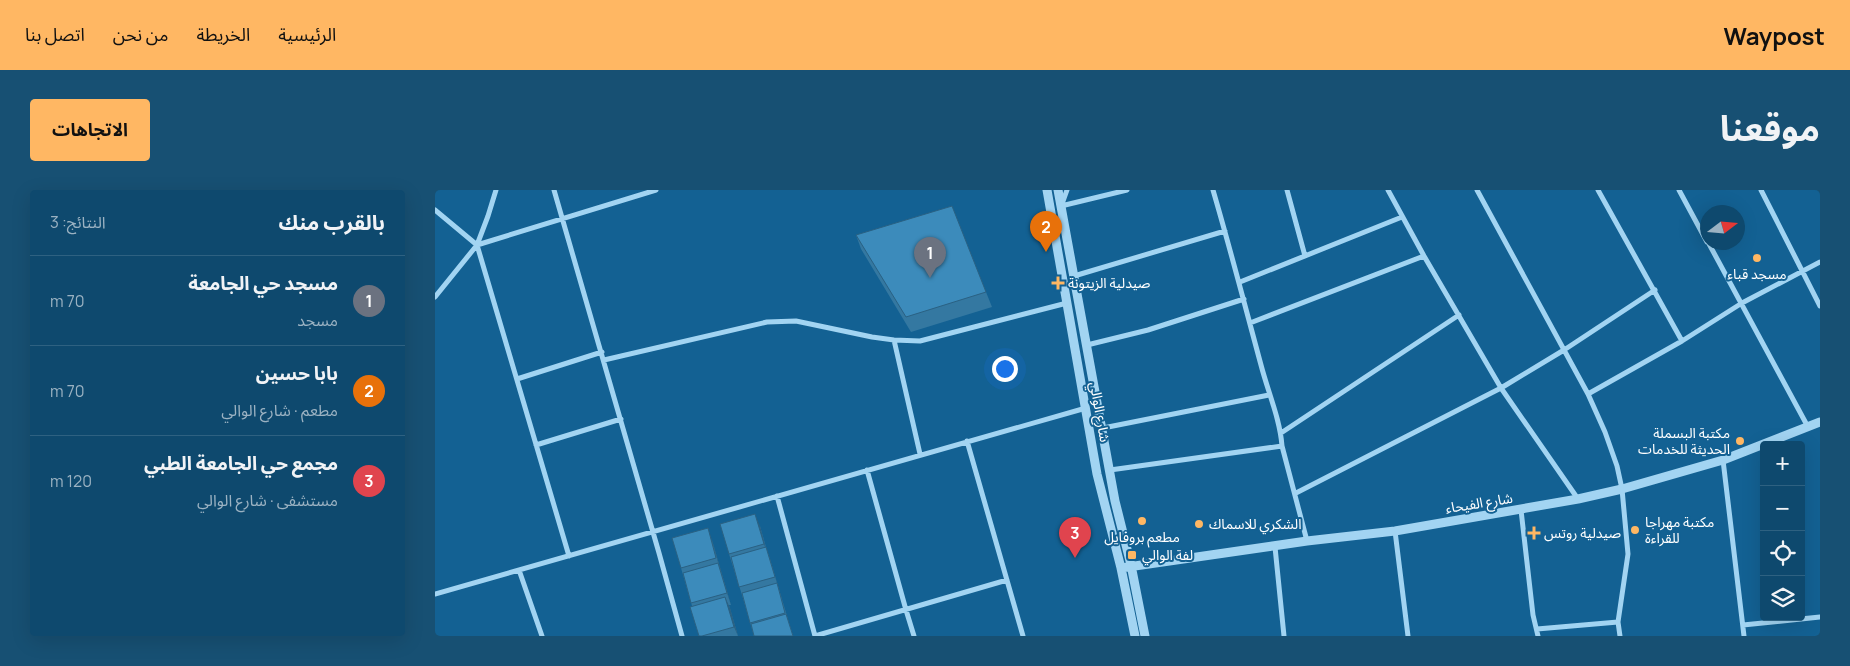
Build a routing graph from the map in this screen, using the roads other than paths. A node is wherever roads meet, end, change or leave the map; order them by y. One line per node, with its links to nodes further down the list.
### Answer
1 (496, 190): 22 (street)
2 (554, 190): 19 (street)
3 (656, 190): 15 (street)
4 (1047, 190): 33 (street, شارع الوالي)
5 (1058, 190): 16 (street, شارع الوالي)
6 (1067, 190): 16 (street)
7 (1127, 190): 16 (street)
8 (1213, 190): 21 (street)
9 (1287, 190): 24 (street)
10 (1388, 190): 18 (street)
11 (1477, 190): 41 (street)
12 (1598, 190): 30 (street)
13 (1679, 190): 20 (street)
14 (1761, 190): 27 (street)
15 (636, 193): 19 (street)
16 (1061, 206): 28 (street, شارع الوالي)
17 (435, 210): 22 (street)
18 (1402, 217): 24 (street); 25 (street)
19 (563, 218): 22 (street); 42 (street)
20 (1700, 228)
21 (1225, 231): 28 (street); 29 (street)
22 (477, 245): 31 (street); 44 (street)
23 (1712, 250): 34 (street)
24 (1305, 256): 29 (street)
25 (1424, 256): 36 (street); 37 (street)
26 (1820, 262): 27 (street)
27 (1802, 272): 34 (street); 35 (street)
28 (1074, 276): 40 (street, شارع الوالي)
29 (1239, 282): 32 (street)
30 (1655, 290): 39 (street); 41 (street)
31 (435, 297)
32 (1244, 299): 37 (street); 40 (street)
33 (1067, 303): 38 (street); 48 (street, شارع الوالي)
34 (1742, 303): 39 (street); 51 (street)
35 (1820, 306)
36 (1459, 315): 45 (street); 53 (street)
37 (1250, 323): 47 (street)
38 (895, 340): 43 (street); 57 (street)
39 (1682, 341): 46 (street)
40 (1087, 345): 52 (street, شارع الوالي)
41 (1564, 350): 45 (street); 46 (street)
42 (602, 352): 43 (street); 44 (street)
43 (604, 360): 49 (street)
44 (517, 379): 55 (street)
45 (1501, 388): 62 (street); 64 (street)
46 (1588, 394): 61 (street)
47 (1269, 395): 52 (street); 53 (street)
48 (1086, 408): 54 (street); 72 (street, شارع الوالي)
49 (621, 419): 55 (street); 67 (street)
50 (1820, 422): 51 (street, شارع الفيحاء)
51 (1809, 427): 58 (street, شارع الفيحاء)
52 (1103, 428): 60 (street, شارع الوالي)
53 (1281, 433): 56 (street)
54 (967, 441): 57 (street); 74 (street)
55 (536, 445): 70 (street)
56 (1283, 446): 60 (street); 62 (street)
57 (920, 454): 59 (street)
58 (1723, 460): 61 (street, شارع الفيحاء); 79 (street)
59 (867, 470): 63 (street); 76 (street)
60 (1111, 470): 71 (street, شارع الوالي)
61 (1622, 489): 64 (street, شارع الفيحاء); 78 (street)
62 (1296, 493): 68 (street)
63 (777, 496): 67 (street); 83 (street)
64 (1578, 499): 65 (street, شارع الفيحاء)
65 (1521, 510): 66 (street, شارع الفيحاء); 80 (street)
66 (1395, 531): 68 (street, شارع الفيحاء); 89 (street)
67 (653, 532): 70 (street); 82 (street)
68 (1307, 541): 69 (street, شارع الفيحاء)
69 (1275, 547): 71 (street, شارع الفيحاء); 88 (street)
70 (569, 556): 73 (street)
71 (1131, 565): 72 (street, شارع الفيحاء); 87 (street, شارع الوالي)
72 (1121, 568): 86 (street, شارع الوالي)
73 (519, 570): 75 (street); 81 (street)
74 (1007, 580): 76 (street); 85 (street)
75 (435, 594)
76 (906, 610): 83 (street); 84 (street)
77 (1820, 617): 79 (street)
78 (1618, 622): 80 (street); 91 (street)
79 (1743, 625): 92 (street)
80 (1537, 629): 90 (street)
81 (542, 636)
82 (682, 636)
83 (815, 636)
84 (914, 636)
85 (1023, 636)
86 (1135, 636)
87 (1145, 636)
88 (1284, 636)
89 (1408, 636)
90 (1539, 636)
91 (1620, 636)
92 (1745, 636)

